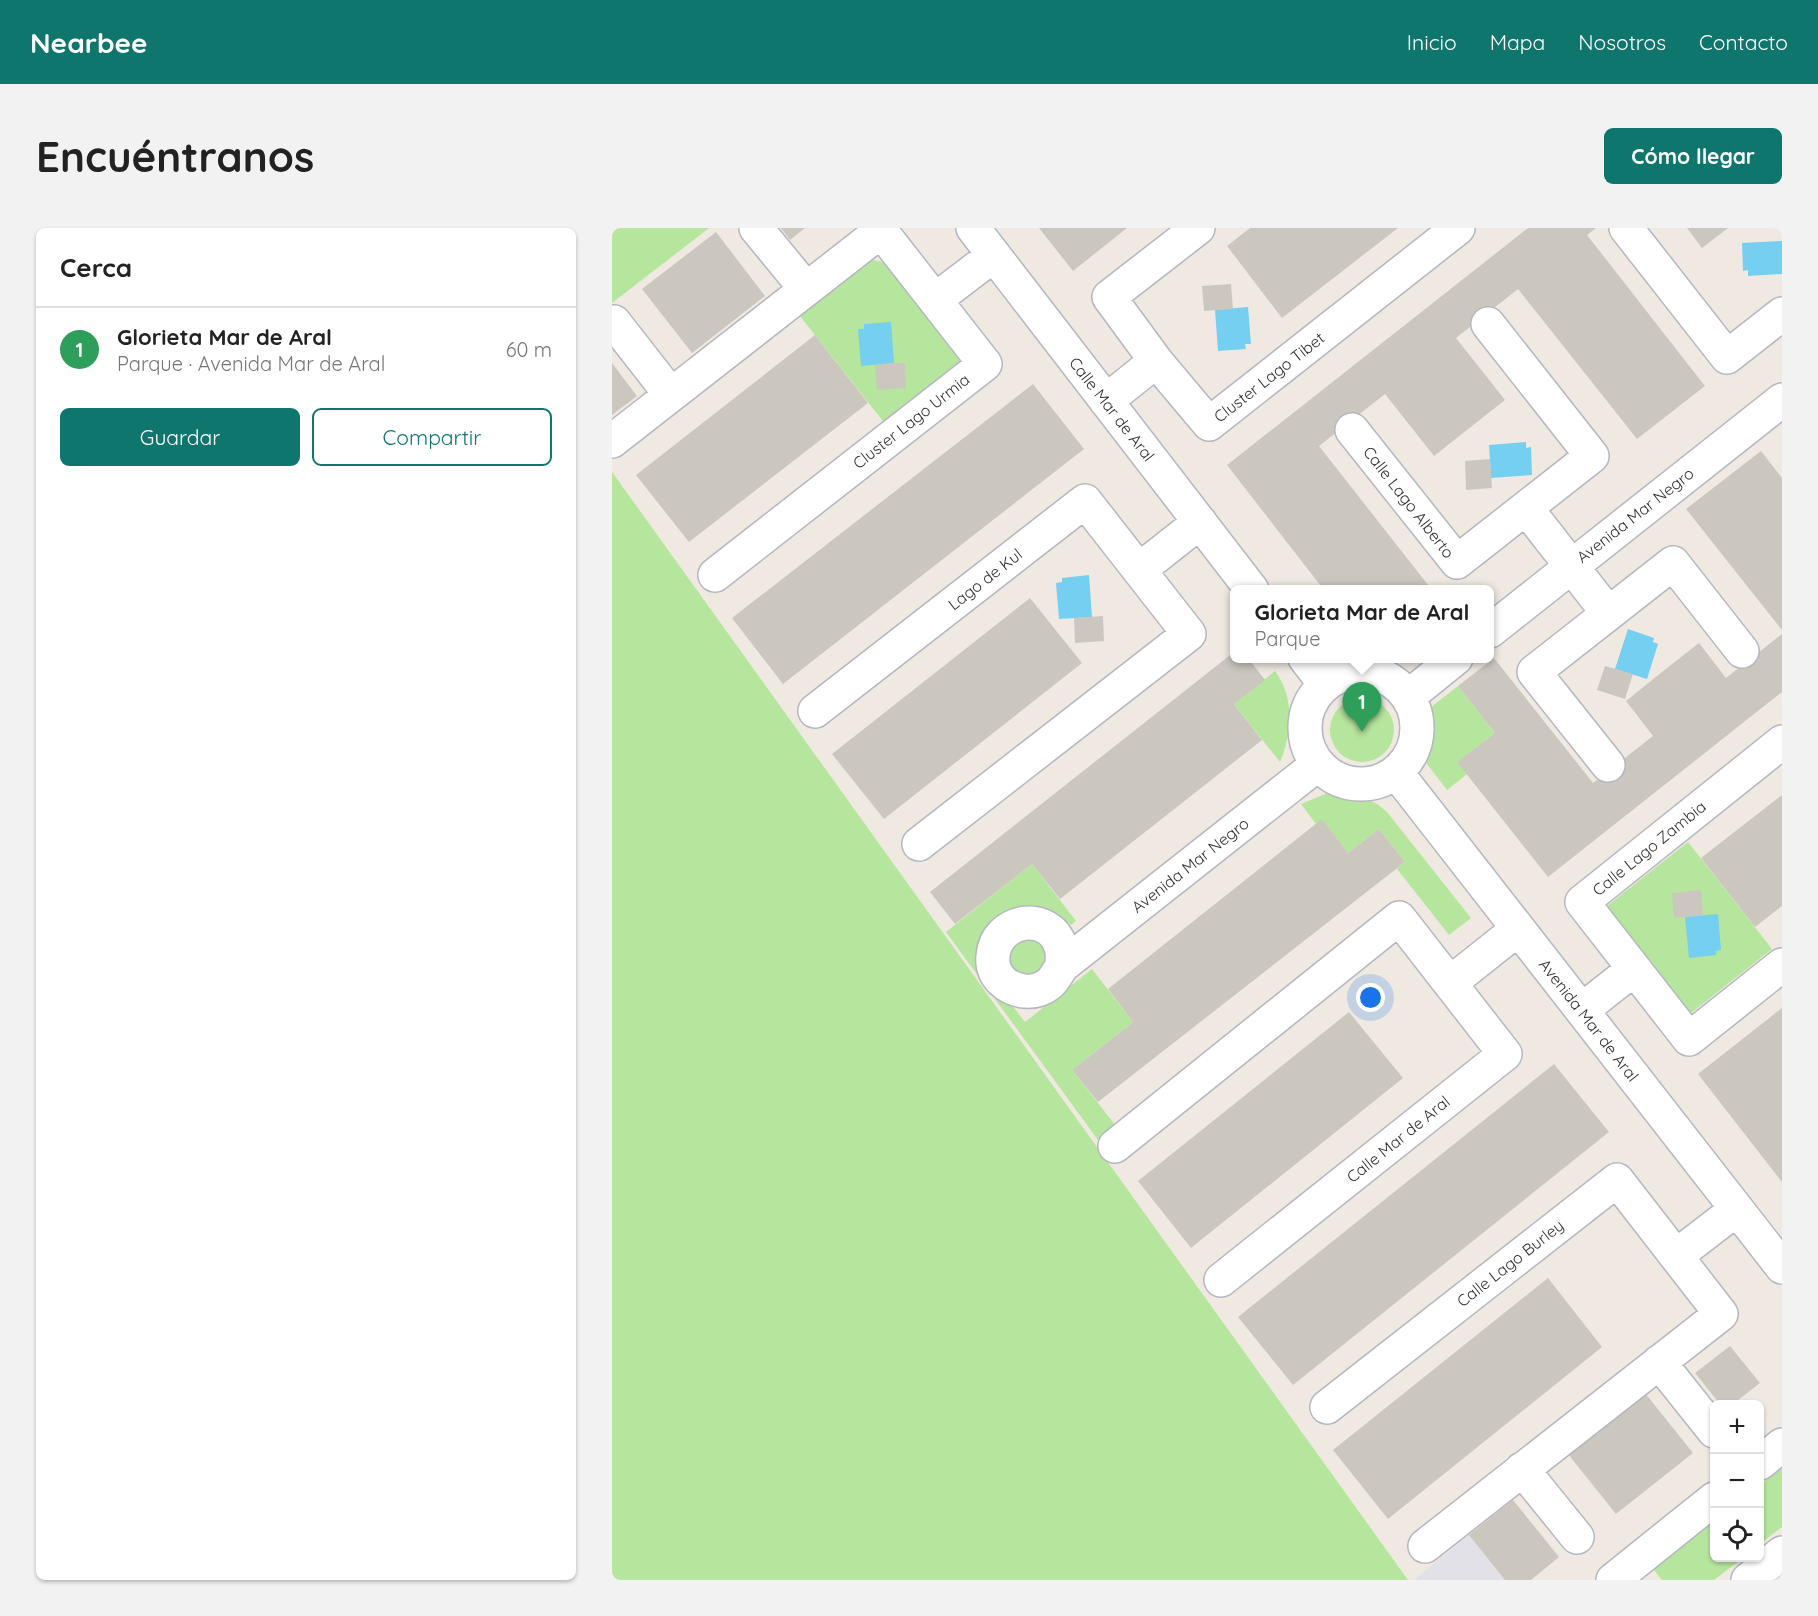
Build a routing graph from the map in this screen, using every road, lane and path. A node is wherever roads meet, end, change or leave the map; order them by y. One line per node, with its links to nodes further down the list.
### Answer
1 (756, 228): 7 (street)
2 (973, 228): 6 (street, Calle Mar de Aral)
3 (1198, 228): 12 (street, Cluster Lago Tibet)
4 (1458, 228): 12 (street, Cluster Lago Tibet)
5 (1626, 228): 9 (street)
6 (994, 255): 8 (street); 15 (street, Calle Mar de Aral)
7 (806, 289): 8 (street, Cluster Lago Urmia); 13 (street, Cluster Lago Urmia)
8 (935, 300): 22 (street, Cluster Lago Urmia)
9 (1782, 314)
10 (614, 321): 13 (street)
11 (1488, 324): 18 (street, Calle Lago Alberto)
12 (1156, 361): 15 (street)
13 (671, 395): 17 (street, Cluster Lago Urmia)
14 (1782, 400): 20 (street, Avenida Mar Negro)
15 (1106, 401): 19 (street, Calle Mar de Aral)
16 (1352, 430): 18 (street, Calle Lago Alberto)
17 (612, 441)
18 (1526, 508): 20 (street)
19 (1200, 522): 21 (street); 23 (street, Calle Mar de Aral)
20 (1572, 565): 24 (street); 25 (street, Avenida Mar Negro)
21 (1139, 570): 31 (street, Lago de Kul); 36 (street, Lago de Kul)
22 (715, 574)
23 (1248, 585)
24 (1608, 613): 26 (street); 34 (street)
25 (1494, 628)
26 (1742, 651)
27 (1309, 663): 29 (street)
28 (1449, 663): 30 (street)
29 (1325, 684): 30 (street); 33 (street)
30 (1409, 696): 35 (street)
31 (815, 711)
32 (1782, 742): 40 (street, Calle Lago Zambia)
33 (1318, 764): 35 (street); 39 (street, Avenida Mar Negro)
34 (1608, 765)
35 (1396, 772): 37 (street, Avenida Mar de Aral)
36 (919, 844)
37 (1518, 929): 41 (street); 42 (street, Avenida Mar de Aral)
38 (1782, 965): 40 (street, Calle Lago Zambia)
39 (1062, 966)
40 (1634, 969): 42 (street)
41 (1450, 983): 43 (street, Calle Mar de Aral); 47 (street, Calle Mar de Aral)
42 (1582, 1010): 44 (street, Avenida Mar de Aral)
43 (1115, 1146)
44 (1737, 1209): 45 (street); 46 (street, Avenida Mar de Aral)
45 (1676, 1256): 48 (street, Calle Lago Burley); 49 (street, Calle Lago Burley)
46 (1782, 1267)
47 (1221, 1280)
48 (1659, 1362): 50 (street); 53 (street, Calle Lago Burley)
49 (1327, 1407)
50 (1710, 1426)
51 (1782, 1445): 52 (street)
52 (1764, 1460)
53 (1522, 1469): 55 (street); 56 (street, Calle Lago Burley)
54 (1710, 1502): 58 (street)
55 (1577, 1537)
56 (1425, 1546)
57 (1782, 1553): 59 (street)
58 (1621, 1577)
59 (1748, 1580)

